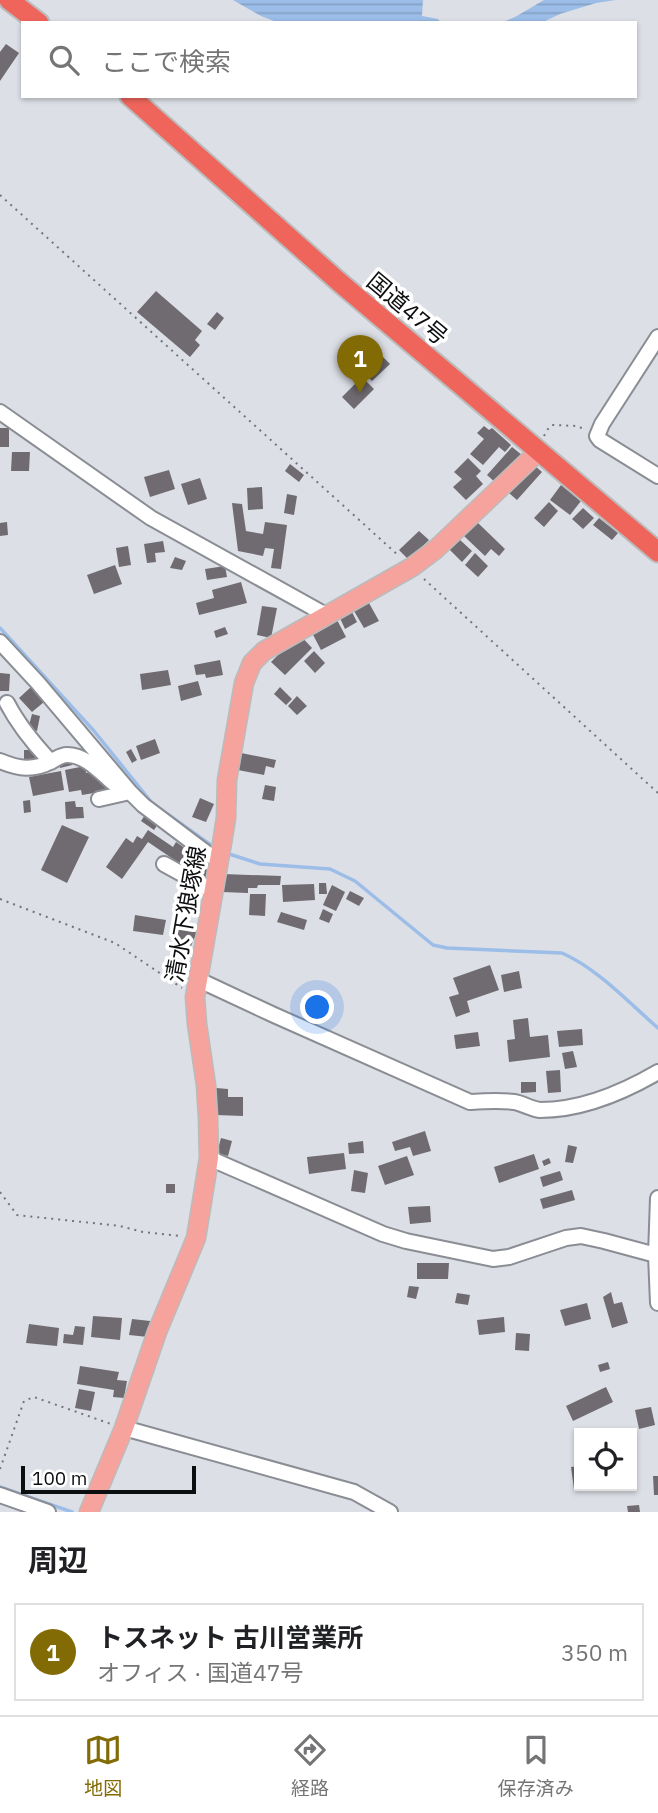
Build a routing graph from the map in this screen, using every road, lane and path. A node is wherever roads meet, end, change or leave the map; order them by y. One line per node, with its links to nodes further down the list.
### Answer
1 (9, 0): 2 (highway)
2 (36, 21)
3 (132, 98): 8 (highway, 国道47号)
4 (0, 195): 11 (path)
5 (658, 337): 7 (street)
6 (0, 412): 12 (street)
7 (600, 430): 8 (path); 9 (street)
8 (538, 452): 10 (highway, 国道47号); 11 (main road, 清水下狼塚線)
9 (658, 476)
10 (658, 552)
11 (412, 567): 12 (main road, 清水下狼塚線); 18 (path)
12 (326, 615): 20 (main road, 清水下狼塚線)
13 (0, 642): 17 (street)
14 (7, 703): 16 (street)
15 (0, 761): 16 (street)
16 (51, 762): 17 (street)
17 (130, 792): 19 (street); 20 (street)
18 (658, 793)
19 (99, 800)
20 (220, 853): 22 (main road, 清水下狼塚線)
21 (164, 864): 22 (street)
22 (213, 891): 24 (main road, 清水下狼塚線)
23 (0, 899): 24 (path)
24 (197, 988): 25 (street); 26 (main road, 清水下狼塚線)
25 (658, 1072)
26 (209, 1158): 29 (main road, 清水下狼塚線); 30 (street)
27 (0, 1192): 29 (path)
28 (658, 1198): 30 (street)
29 (195, 1238): 32 (main road, 清水下狼塚線)
30 (656, 1255): 31 (street)
31 (658, 1303)
32 (124, 1428): 33 (path); 36 (main road, 清水下狼塚線); 37 (street)
33 (0, 1469)
34 (0, 1495): 35 (street)
35 (48, 1512)
36 (90, 1512)
37 (390, 1512)

